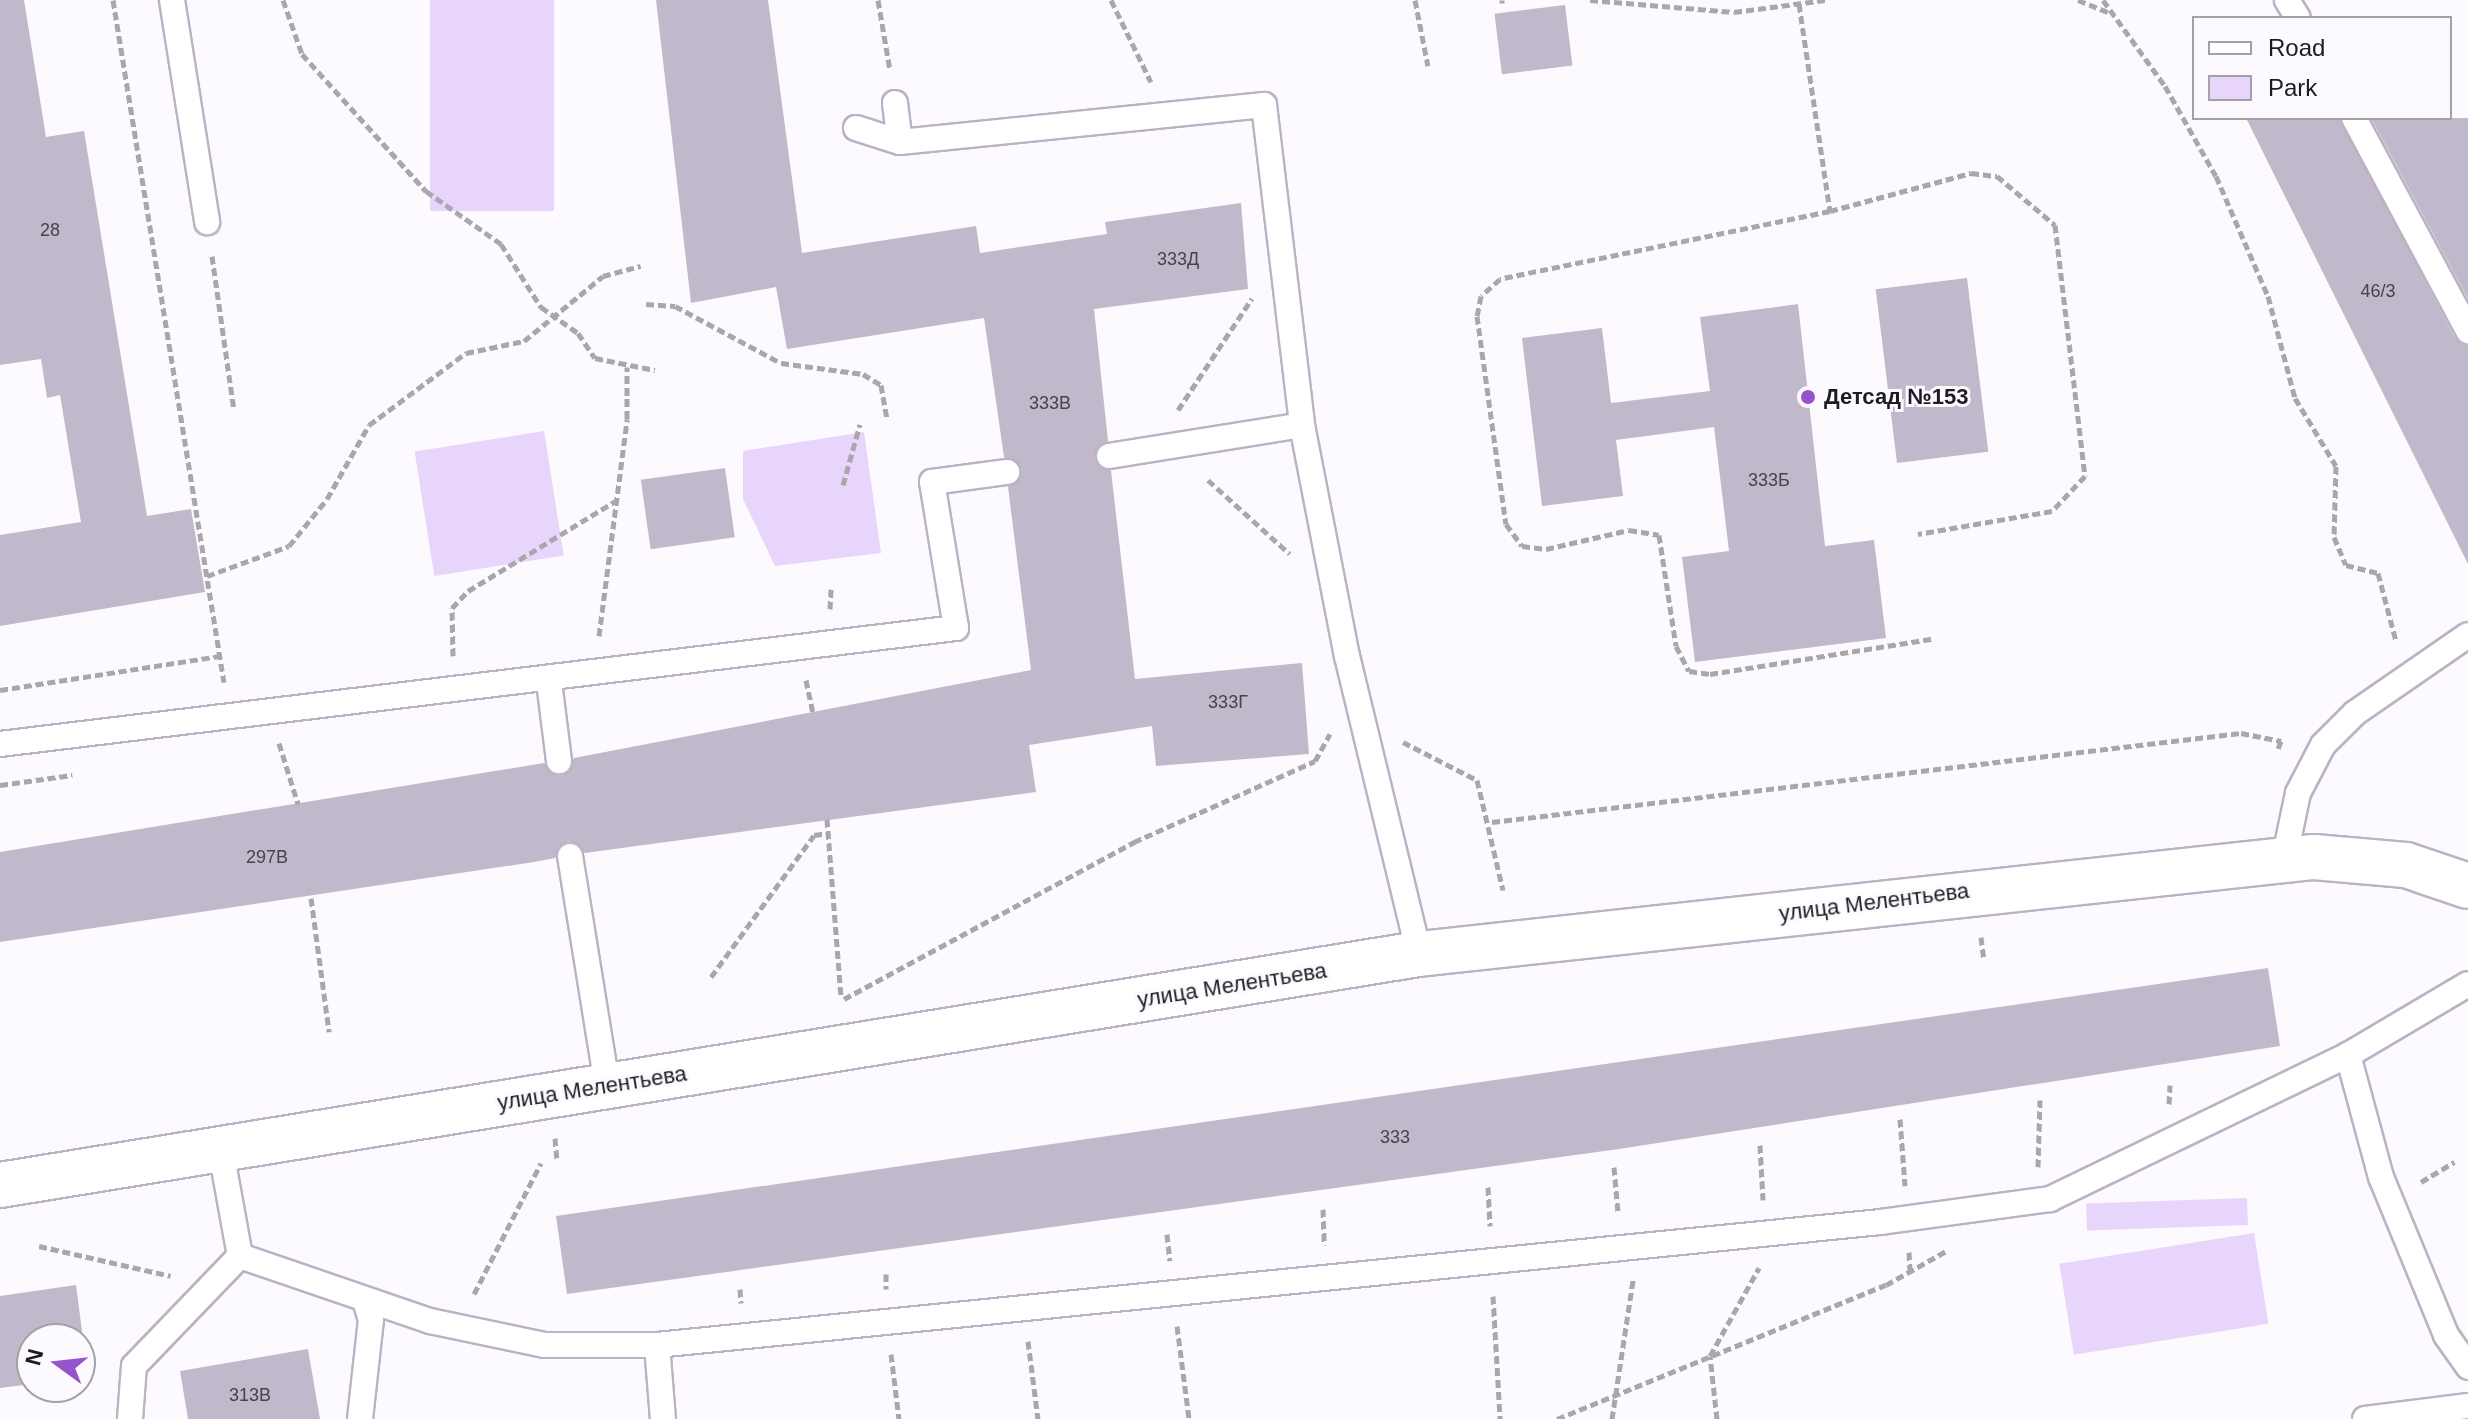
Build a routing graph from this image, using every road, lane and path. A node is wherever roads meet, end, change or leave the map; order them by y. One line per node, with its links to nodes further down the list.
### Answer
1 (113, 0): 40 (path)
2 (172, 0): 21 (lane)
3 (283, 0): 25 (path)
4 (878, 0): 15 (path)
5 (1111, 0): 16 (path)
6 (1415, 0): 14 (path)
7 (1590, 0): 11 (path)
8 (1825, 0): 12 (path)
9 (2078, 0): 13 (path)
10 (2103, 0): 13 (path)
11 (1622, 3): 12 (path)
12 (1799, 4): 20 (path)
13 (2112, 13): 46 (path)
14 (1428, 66)
15 (895, 103): 19 (lane)
16 (1165, 112): 19 (lane); 22 (lane)
17 (2355, 120): 26 (lane)
18 (856, 128): 19 (lane)
19 (900, 142)
20 (1830, 211): 39 (path); 43 (path)
21 (207, 222): 29 (path)
22 (1284, 248): 32 (lane); 33 (path)
23 (641, 266): 25 (path)
24 (646, 304): 30 (path)
25 (555, 318): 27 (path); 40 (path)
26 (2468, 331)
27 (627, 367): 28 (path); 38 (path)
28 (655, 370)
29 (234, 410)
30 (887, 419)
31 (860, 424): 37 (path)
32 (1302, 425): 33 (lane); 41 (lane)
33 (1156, 449): 34 (lane)
34 (1109, 456)
35 (1007, 472): 45 (lane)
36 (1208, 480): 41 (path)
37 (843, 485)
38 (617, 500): 45 (path); 50 (path)
39 (1918, 534)
40 (207, 576): 44 (path)
41 (1333, 585): 48 (lane)
42 (2468, 635): 46 (lane)
43 (1932, 639)
44 (220, 656): 49 (path); 52 (path)
45 (593, 677): 47 (lane)
46 (2405, 677): 62 (lane)
47 (549, 682): 50 (lane); 56 (lane)
48 (1354, 687): 53 (lane); 60 (path)
49 (0, 690)
50 (459, 692): 51 (lane)
51 (275, 710): 52 (lane); 57 (path)
52 (229, 716): 54 (lane)
53 (1363, 721): 59 (path); 67 (lane)
54 (0, 744)
55 (2275, 755): 59 (path)
56 (559, 761)
57 (298, 804)
58 (827, 819): 60 (path)
59 (1492, 822): 64 (path)
60 (829, 833): 69 (path)
61 (570, 856): 73 (lane)
62 (2284, 860): 63 (street, улица Мелентьева); 67 (street, улица Мелентьева)
63 (2468, 886)
64 (1503, 890)
65 (311, 898): 71 (path)
66 (1979, 926): 68 (path)
67 (1419, 954): 73 (street, улица Мелентьева)
68 (1984, 960)
69 (711, 977)
70 (2468, 984): 72 (lane)
71 (329, 1032)
72 (2348, 1055): 81 (lane); 97 (lane)
73 (607, 1084): 77 (street, улица Мелентьева)
74 (2040, 1100): 81 (path)
75 (1900, 1119): 82 (path)
76 (1760, 1145): 83 (path)
77 (220, 1146): 80 (street, улица Мелентьева); 87 (lane)
78 (541, 1163): 93 (path)
79 (1614, 1167): 86 (path)
80 (0, 1185)
81 (2037, 1201): 82 (lane)
82 (1907, 1218): 83 (lane)
83 (1764, 1234): 86 (lane); 96 (path)
84 (1961, 1243): 96 (path)
85 (39, 1246): 89 (path)
86 (1621, 1248): 88 (lane); 98 (path)
87 (240, 1256): 89 (lane); 91 (lane)
88 (1491, 1261): 90 (lane); 106 (path)
89 (212, 1285): 100 (lane)
90 (1172, 1293): 92 (lane); 105 (path)
91 (366, 1304): 93 (lane); 101 (lane)
92 (1024, 1308): 94 (lane); 104 (path)
93 (430, 1321): 95 (lane)
94 (888, 1322): 95 (lane); 103 (path)
95 (657, 1345): 102 (lane)
96 (1710, 1356): 98 (path); 109 (path)
97 (2468, 1367)
98 (1618, 1394): 107 (path); 108 (path)
99 (2468, 1406): 110 (lane)
100 (130, 1419)
101 (360, 1419)
102 (663, 1419)
103 (899, 1419)
104 (1038, 1419)
105 (1189, 1419)
106 (1500, 1419)
107 (1557, 1419)
108 (1612, 1419)
109 (1717, 1419)
110 (2365, 1419)

